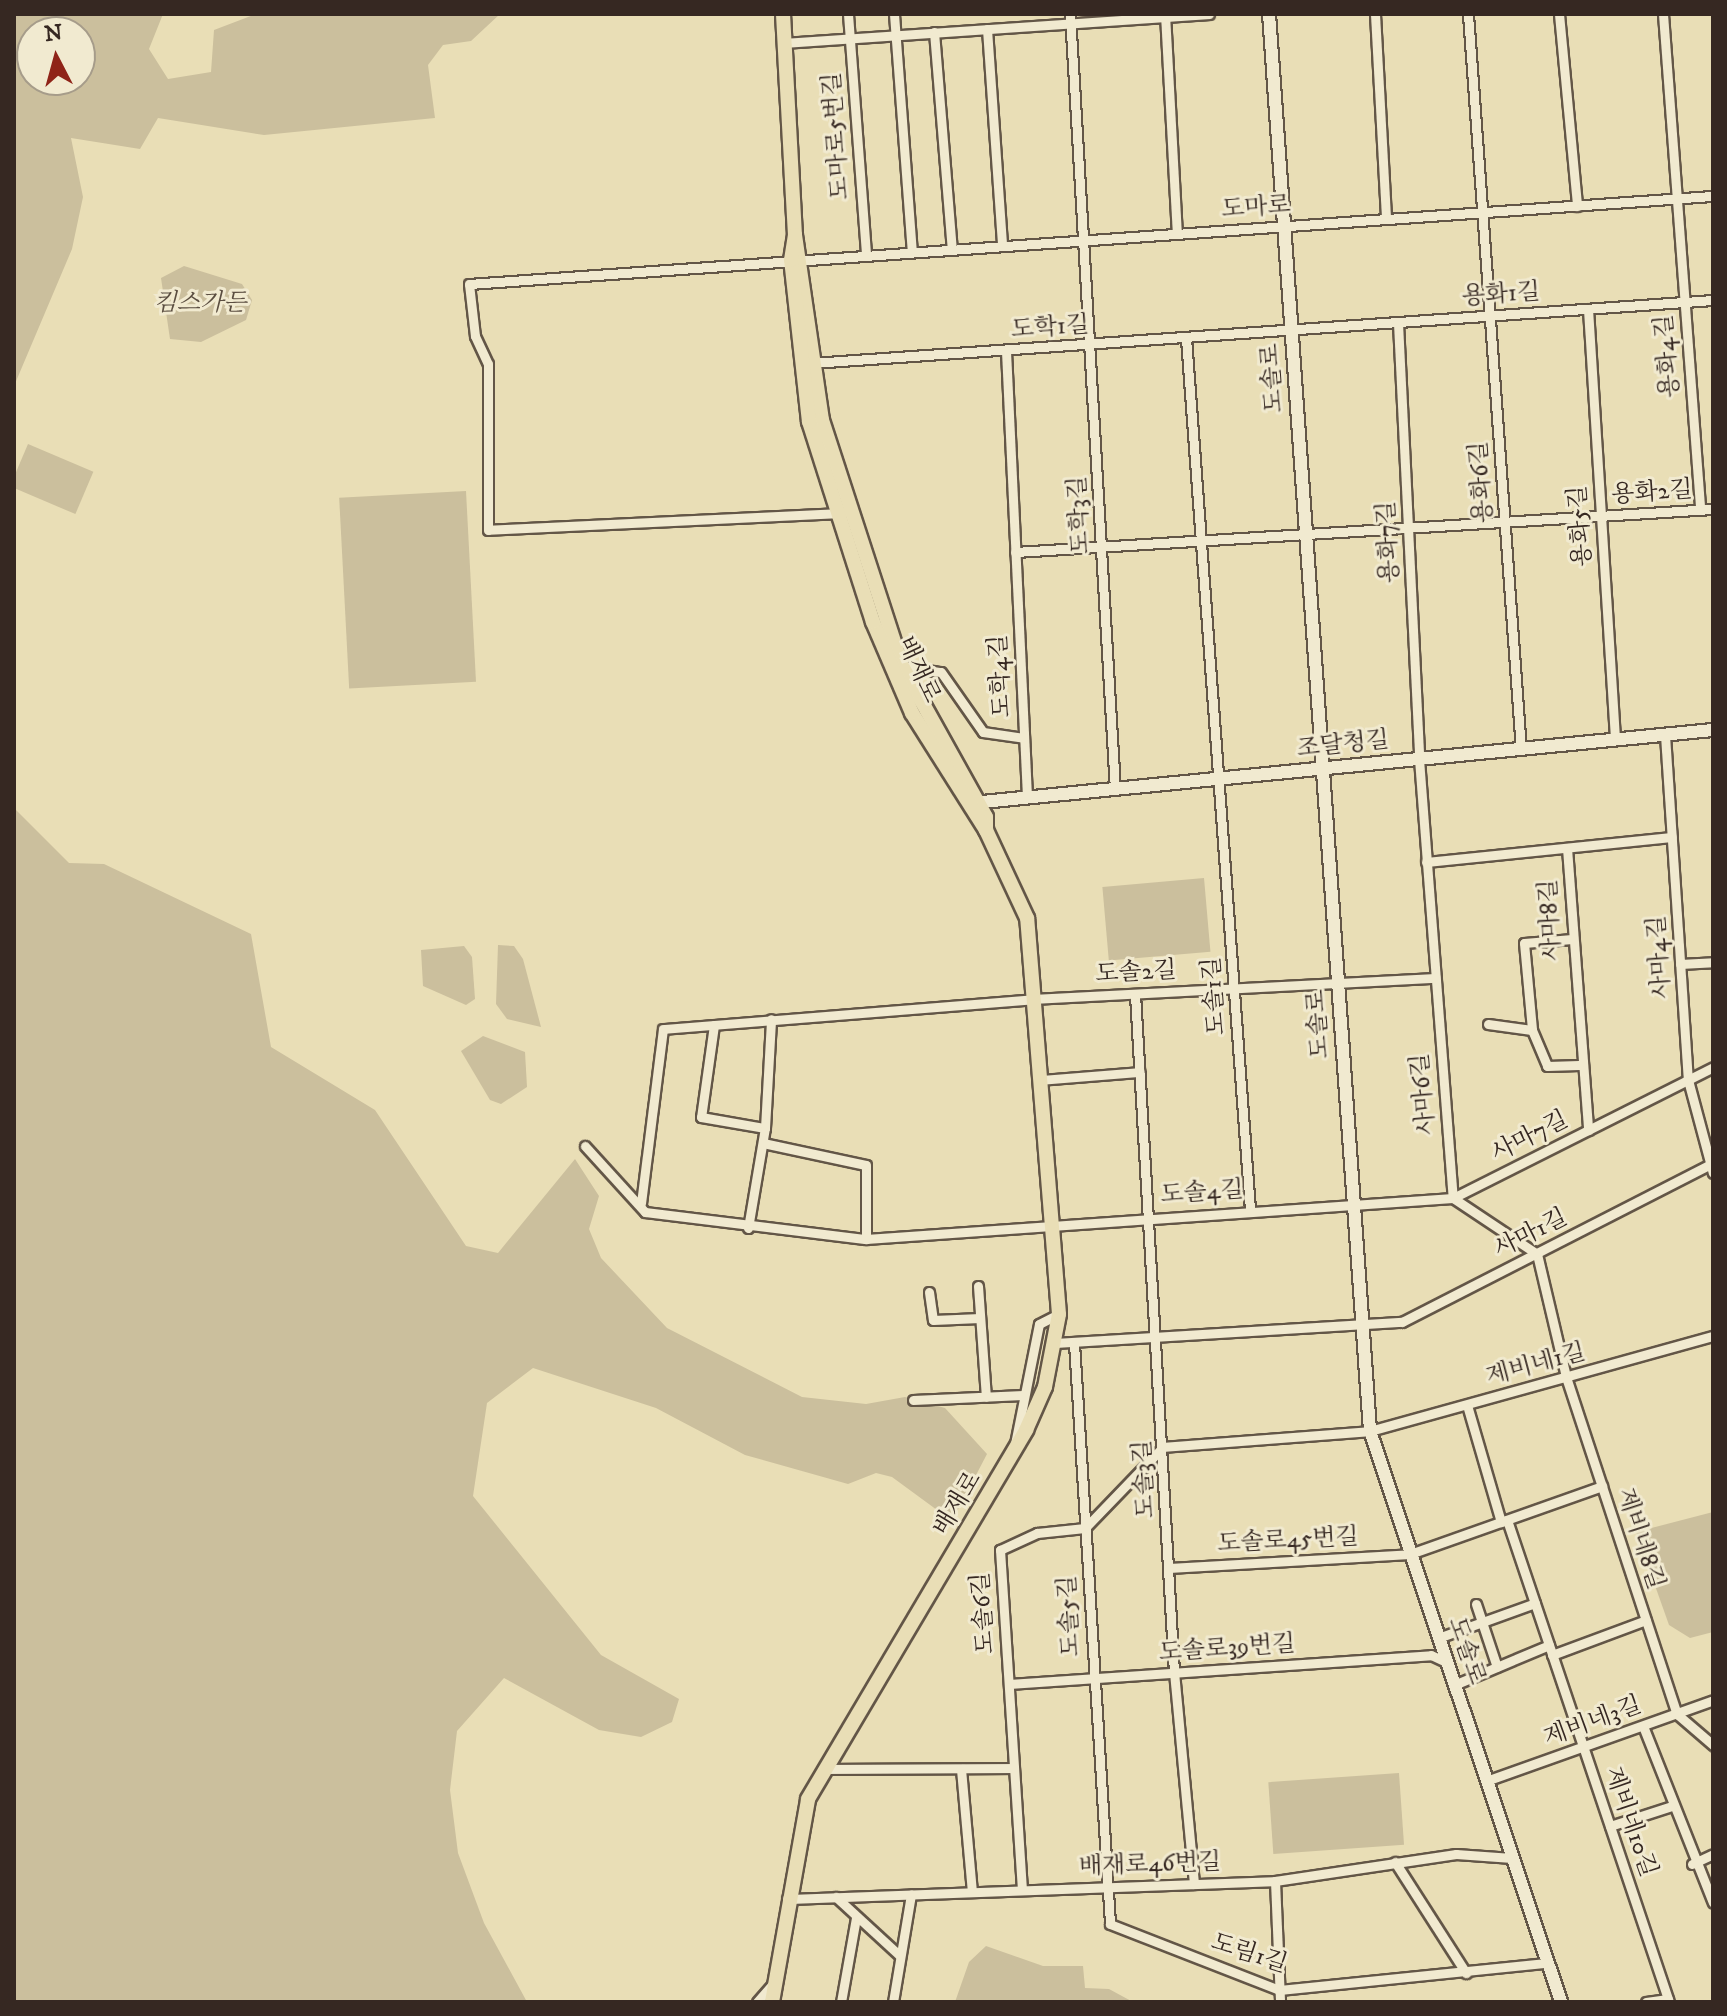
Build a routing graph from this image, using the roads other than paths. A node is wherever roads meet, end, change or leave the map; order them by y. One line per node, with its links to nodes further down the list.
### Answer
1 (783, 14): 16 (main road, 배재로)
2 (848, 14): 15 (street, 도마로5번길)
3 (894, 14): 14 (street)
4 (1209, 14): 10 (street)
5 (1269, 14): 22 (street, 도솔로)
6 (1375, 14): 21 (street)
7 (1468, 14): 20 (street, 용화6길)
8 (1559, 14): 19 (street)
9 (1663, 14): 18 (street, 용화4길)
10 (1165, 16): 11 (street); 23 (street)
11 (1070, 19): 12 (street); 24 (street, 도학3길)
12 (987, 29): 13 (street); 25 (street)
13 (934, 32): 14 (street); 26 (street)
14 (895, 35): 15 (street); 27 (street)
15 (850, 38): 16 (street); 28 (street, 도마로5번길)
16 (784, 43): 29 (main road, 배재로)
17 (1713, 196): 18 (street, 도마로)
18 (1675, 199): 19 (street, 도마로); 31 (street, 용화4길)
19 (1577, 206): 20 (street, 도마로)
20 (1484, 212): 21 (street, 도마로); 33 (street, 용화6길)
21 (1386, 219): 22 (street, 도마로)
22 (1284, 226): 23 (street, 도마로); 35 (street, 도솔로)
23 (1177, 233): 24 (street, 도마로)
24 (1085, 240): 25 (street, 도마로); 37 (street, 도학3길)
25 (1002, 245): 26 (street, 도마로)
26 (952, 249): 27 (street, 도마로)
27 (912, 251): 28 (street, 도마로)
28 (866, 255): 29 (street, 도마로)
29 (796, 259): 39 (main road, 배재로); 40 (main road, 배재로); 43 (street)
30 (1713, 300): 31 (street, 용화1길)
31 (1684, 302): 32 (street, 용화1길); 42 (street, 용화4길)
32 (1588, 309): 33 (street, 용화1길); 44 (street, 용화5길)
33 (1491, 316): 34 (street, 용화1길); 45 (street, 용화6길)
34 (1398, 323): 35 (street, 용화1길); 46 (street, 용화7길)
35 (1292, 330): 36 (street, 도학1길); 47 (street, 도솔로)
36 (1186, 338): 37 (street, 도학1길); 48 (street, 도솔1길)
37 (1092, 345): 38 (street, 도학1길); 49 (street, 도학3길)
38 (1006, 351): 39 (street, 도학1길); 50 (street, 도학4길)
39 (812, 363): 40 (main road, 배재로)
40 (816, 421): 43 (main road, 배재로)
41 (1713, 509): 42 (street, 용화2길)
42 (1700, 510): 44 (street, 용화2길)
43 (843, 513): 51 (main road, 배재로)
44 (1601, 516): 45 (street, 용화2길); 56 (street, 용화5길)
45 (1505, 522): 46 (street, 용화2길); 57 (street, 용화6길)
46 (1408, 528): 47 (street, 용화2길); 58 (street, 용화7길)
47 (1306, 534): 48 (street, 용화2길); 59 (street, 도솔로)
48 (1200, 541): 49 (street, 용화2길); 60 (street, 도솔1길)
49 (1102, 547): 50 (street); 61 (street, 도학3길)
50 (1015, 552): 55 (street, 도학4길)
51 (879, 620): 52 (main road, 배재로); 63 (main road, 배재로)
52 (902, 666): 55 (street); 63 (main road, 배재로)
53 (1713, 730): 54 (street, 조달청길)
54 (1665, 735): 56 (street, 조달청길); 64 (street, 사마4길)
55 (1024, 738): 62 (street, 도학4길)
56 (1615, 740): 57 (street, 조달청길)
57 (1521, 749): 58 (street, 조달청길)
58 (1419, 759): 59 (street, 조달청길); 66 (street, 사마6길)
59 (1323, 769): 60 (street, 조달청길); 71 (street, 도솔로)
60 (1218, 779): 61 (street, 조달청길); 72 (street, 도솔1길)
61 (1115, 789): 62 (street, 조달청길)
62 (1027, 798): 63 (street, 조달청길)
63 (970, 803): 74 (main road, 배재로)
64 (1672, 837): 65 (street); 69 (street, 사마4길)
65 (1567, 848): 66 (street, 사마8길); 67 (street, 사마8길)
66 (1426, 862): 70 (street, 사마6길)
67 (1572, 939): 78 (street); 79 (street, 사마8길)
68 (1713, 962): 69 (street)
69 (1680, 964): 83 (street, 사마4길)
70 (1435, 978): 71 (street, 도솔2길); 89 (street, 사마6길)
71 (1338, 983): 72 (street, 도솔2길); 91 (street, 도솔로)
72 (1234, 989): 73 (street, 도솔2길); 92 (street, 도솔1길)
73 (1135, 994): 74 (street, 도솔2길); 81 (street, 도솔3길)
74 (1032, 999): 75 (street); 82 (main road, 배재로)
75 (771, 1019): 77 (street); 84 (street)
76 (1488, 1024): 78 (street)
77 (714, 1025): 84 (street); 90 (street)
78 (1532, 1030): 79 (street)
79 (1579, 1065): 85 (street, 사마8길)
80 (1713, 1067): 83 (street, 사마7길)
81 (1140, 1072): 82 (street); 93 (street, 도솔3길)
82 (1040, 1080): 94 (main road, 배재로)
83 (1688, 1080): 85 (street, 사마7길); 88 (street, 사마4길)
84 (765, 1128): 86 (street)
85 (1588, 1130): 89 (street, 사마7길)
86 (763, 1143): 95 (street); 96 (street)
87 (585, 1146): 90 (street)
88 (1712, 1167): 97 (street, 사마1길)
89 (1453, 1198): 91 (street, 사마7길); 97 (street)
90 (641, 1203): 95 (street, 도솔4길)
91 (1354, 1204): 92 (street, 도솔4길); 102 (street, 도솔로)
92 (1250, 1210): 93 (street, 도솔4길)
93 (1148, 1217): 94 (street, 도솔4길); 104 (street, 도솔3길)
94 (1053, 1222): 96 (street, 도솔4길); 100 (main road, 배재로)
95 (748, 1228): 96 (street, 도솔4길)
96 (866, 1239)
97 (1537, 1254): 102 (street, 사마1길); 107 (street)
98 (978, 1286): 101 (street)
99 (929, 1292): 101 (street)
100 (1059, 1314): 105 (main road, 배재로); 108 (street)
101 (980, 1318): 109 (street)
102 (1363, 1325): 104 (street); 112 (street, 도솔로)
103 (1713, 1336): 107 (street, 제비네1길)
104 (1157, 1339): 106 (street); 113 (street, 도솔3길)
105 (1055, 1343): 106 (street); 114 (main road, 배재로)
106 (1074, 1343): 117 (street, 도솔5길)
107 (1566, 1377): 111 (street, 제비네1길); 115 (street, 제비네8길)
108 (1023, 1395): 109 (street); 114 (street)
109 (986, 1397): 110 (street)
110 (913, 1400)
111 (1467, 1405): 112 (street, 제비네1길); 116 (street, 제비네10길)
112 (1370, 1431): 113 (street); 118 (street, 도솔로)
113 (1163, 1447): 117 (street); 119 (street, 도솔3길)
114 (1013, 1455): 138 (main road, 배재로)
115 (1602, 1486): 116 (street); 122 (street, 제비네8길)
116 (1504, 1521): 118 (street); 120 (street, 제비네10길)
117 (1085, 1528): 129 (street, 도솔5길); 130 (street, 도솔6길)
118 (1410, 1554): 119 (street, 도솔로45번길); 124 (street, 도솔로)
119 (1169, 1568): 128 (street, 도솔3길)
120 (1535, 1603): 123 (street); 125 (street, 제비네10길)
121 (1476, 1604): 123 (street)
122 (1646, 1620): 125 (street); 133 (street, 제비네8길)
123 (1482, 1621): 124 (street); 127 (street)
124 (1438, 1638): 126 (street, 도솔로)
125 (1551, 1650): 127 (street); 136 (street, 제비네10길)
126 (1446, 1662): 128 (street, 도솔로39번길); 131 (street, 도솔로)
127 (1497, 1667): 131 (street)
128 (1174, 1672): 129 (street, 도솔로39번길); 148 (street, 도솔3길)
129 (1094, 1679): 130 (street, 도솔로39번길); 149 (street, 도솔5길)
130 (1009, 1684): 137 (street, 도솔6길)
131 (1454, 1685): 140 (street, 도솔로)
132 (1713, 1700): 133 (street, 제비네3길)
133 (1677, 1714): 134 (street, 제비네3길); 135 (street)
134 (1643, 1726): 136 (street, 제비네3길); 141 (street)
135 (1713, 1745)
136 (1583, 1747): 140 (street, 제비네3길); 142 (street, 제비네10길)
137 (1014, 1768): 139 (street); 150 (street, 도솔6길)
138 (825, 1769): 139 (street); 154 (main road, 배재로)
139 (961, 1769): 151 (street)
140 (1486, 1781): 144 (street, 도솔로)
141 (1672, 1806): 142 (street); 146 (street)
142 (1610, 1826): 162 (street, 제비네10길)
143 (1713, 1854): 146 (street)
144 (1512, 1858): 145 (street, 배재로46번길); 158 (street, 도솔로)
145 (1395, 1862): 147 (street, 배재로46번길); 159 (street)
146 (1692, 1864): 155 (street)
147 (1275, 1881): 148 (street, 배재로46번길); 161 (street)
148 (1194, 1884): 149 (street, 배재로46번길)
149 (1108, 1887): 150 (street, 배재로46번길); 161 (street, 도림1길)
150 (1022, 1890): 151 (street, 배재로46번길)
151 (972, 1892): 152 (street, 배재로46번길)
152 (911, 1894): 153 (street, 배재로46번길); 157 (street)
153 (836, 1897): 154 (street, 배재로46번길); 156 (street)
154 (787, 1899): 160 (main road, 배재로)
155 (1713, 1903)
156 (856, 1918): 157 (street); 165 (street)
157 (899, 1955): 166 (street)
158 (1547, 1963): 159 (street, 도림1길); 168 (street, 도솔로)
159 (1466, 1973): 161 (street, 도림1길)
160 (775, 1981): 163 (street); 164 (main road, 배재로)
161 (1279, 1990): 167 (street)
162 (1669, 2001): 169 (street)
163 (757, 2002)
164 (772, 2002)
165 (841, 2002)
166 (893, 2002)
167 (1280, 2002)
168 (1561, 2002)
169 (1646, 2002)

